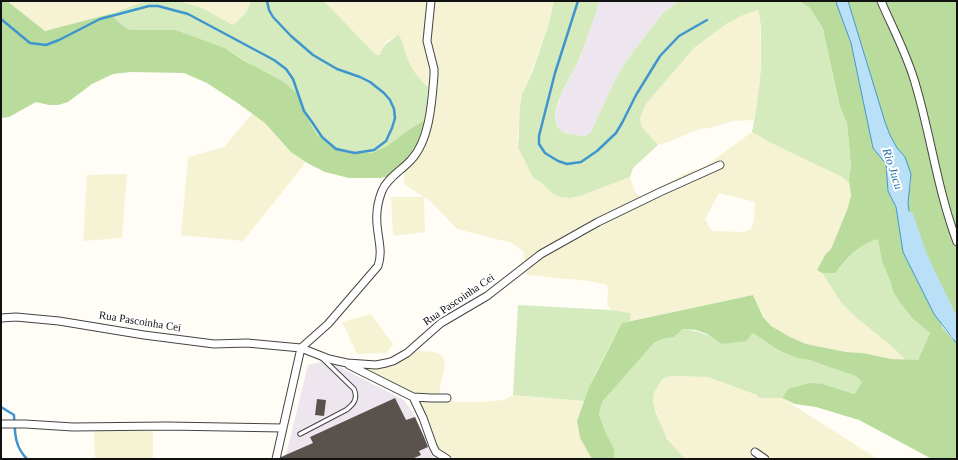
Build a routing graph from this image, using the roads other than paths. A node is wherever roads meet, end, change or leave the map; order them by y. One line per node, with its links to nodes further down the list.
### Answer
1 (431, 1): 6 (street)
2 (881, 1): 4 (street)
3 (720, 165): 8 (street, Rua Pascoinha Cei)
4 (957, 242)
5 (1, 318): 6 (street, Rua Pascoinha Cei)
6 (301, 348): 7 (street, Rua Pascoinha Cei); 12 (street)
7 (316, 354): 8 (street, Rua Pascoinha Cei); 13 (lane)
8 (347, 363): 9 (street)
9 (414, 397): 10 (street); 16 (street)
10 (447, 398)
11 (1, 424): 12 (street)
12 (283, 428): 15 (street)
13 (300, 434)
14 (756, 452): 17 (street)
15 (276, 459)
16 (447, 459)
17 (765, 459)

